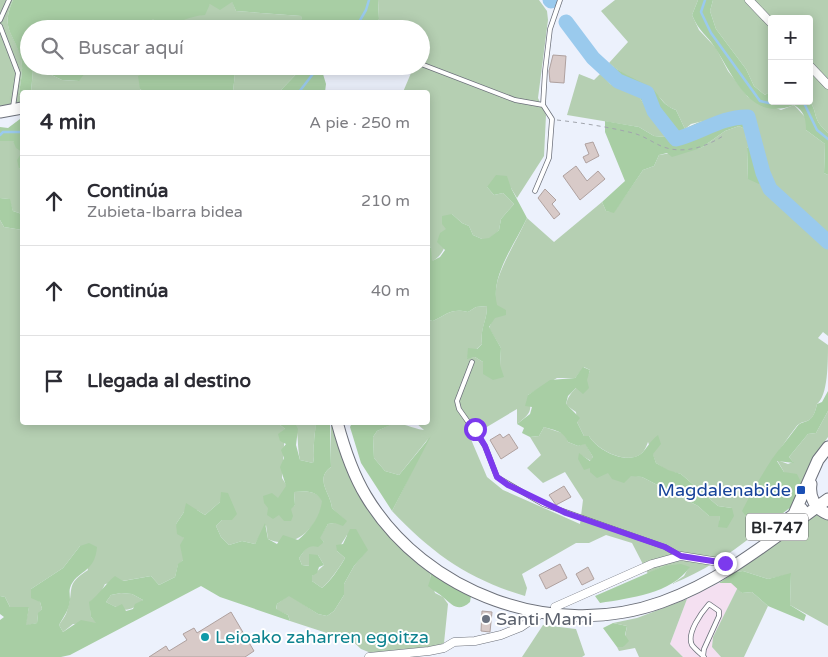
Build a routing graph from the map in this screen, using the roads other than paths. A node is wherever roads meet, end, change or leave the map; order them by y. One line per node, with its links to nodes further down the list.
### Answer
1 (9, 0): 5 (lane)
2 (560, 0): 10 (lane)
3 (755, 2): 4 (street)
4 (768, 19)
5 (0, 20)
6 (0, 26): 11 (lane)
7 (430, 67): 10 (lane)
8 (813, 69): 9 (street)
9 (828, 85)
10 (543, 105): 14 (lane)
11 (19, 111): 12 (main road); 13 (main road)
12 (0, 112)
13 (0, 119)
14 (535, 191)
15 (472, 362): 26 (lane)
16 (338, 425): 29 (main road, BI-747)
17 (345, 425): 28 (main road, BI-747)
18 (828, 447): 20 (main road)
19 (828, 463): 20 (main road)
20 (813, 475): 23 (main road); 24 (main road)
21 (828, 490): 23 (main road, BI-747)
22 (828, 499): 23 (main road, BI-747)
23 (815, 504): 24 (main road, BI-747); 25 (main road); 29 (main road, BI-747)
24 (794, 514): 27 (main road, BI-747)
25 (828, 514)
26 (681, 556): 27 (street); 28 (street)
27 (725, 563): 28 (main road, BI-747)
28 (555, 607)
29 (542, 613): 30 (street)
30 (369, 657)
31 (704, 657): 31 (lane)

